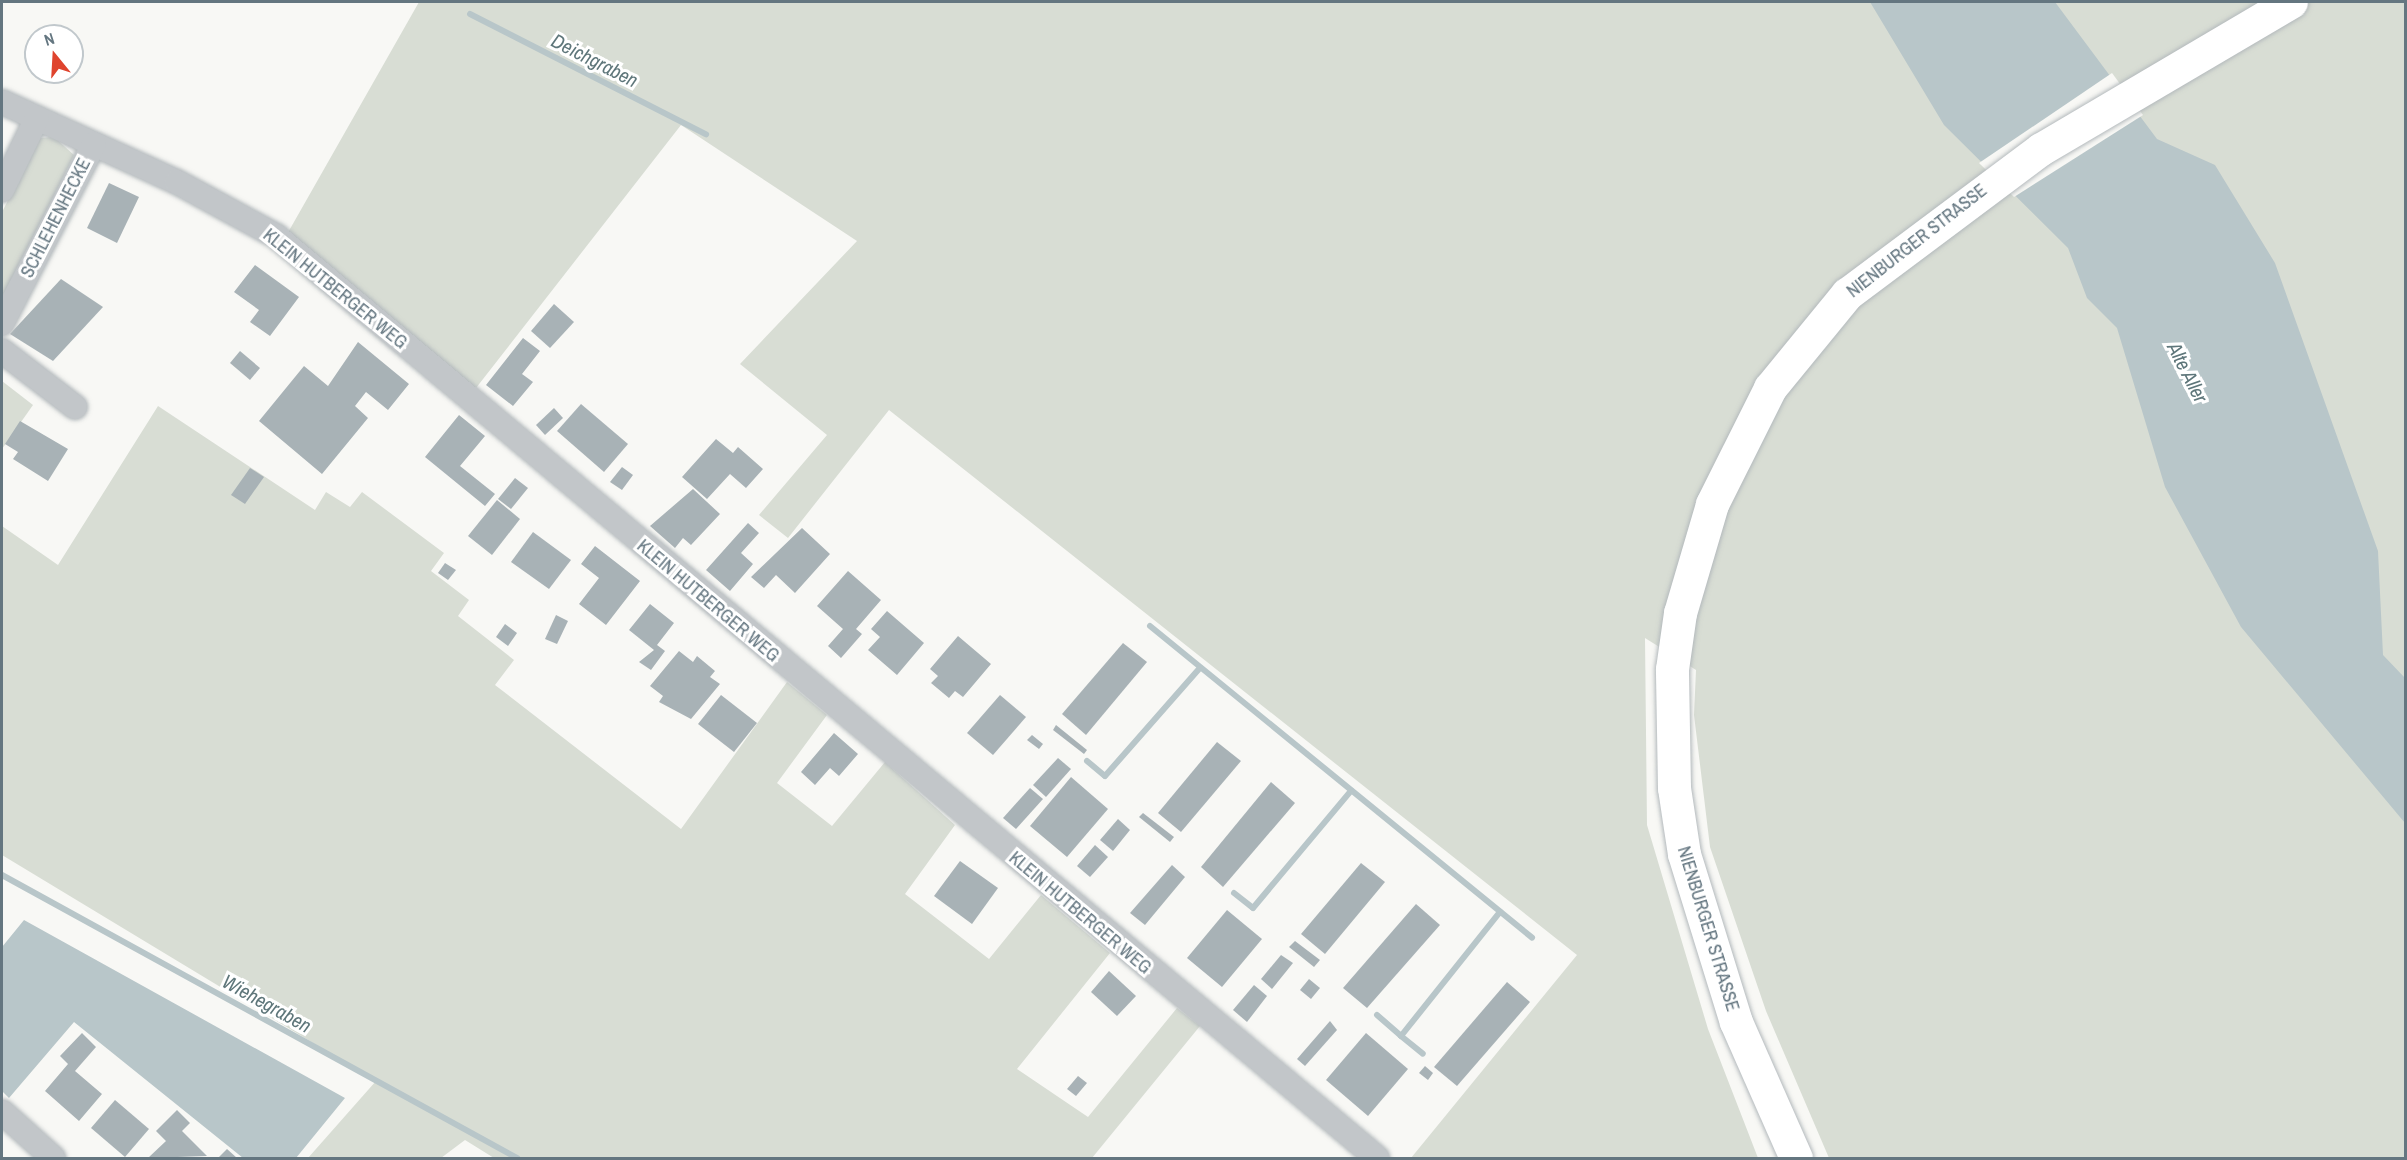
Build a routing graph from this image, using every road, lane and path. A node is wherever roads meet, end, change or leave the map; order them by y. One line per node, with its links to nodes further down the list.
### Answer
1 (2291, 2): 12 (main road, NIENBURGER STRASSE)
2 (2, 102): 3 (street, KLEIN HUTBERGER WEG)
3 (37, 118): 4 (street, KLEIN HUTBERGER WEG); 5 (street)
4 (94, 144): 6 (street, SCHLEHENHECKE); 11 (street, KLEIN HUTBERGER WEG)
5 (2, 190)
6 (2, 323)
7 (2, 351): 8 (street)
8 (75, 407)
9 (2, 1112): 10 (street)
10 (53, 1158)
11 (1377, 1158)
12 (1796, 1158)

